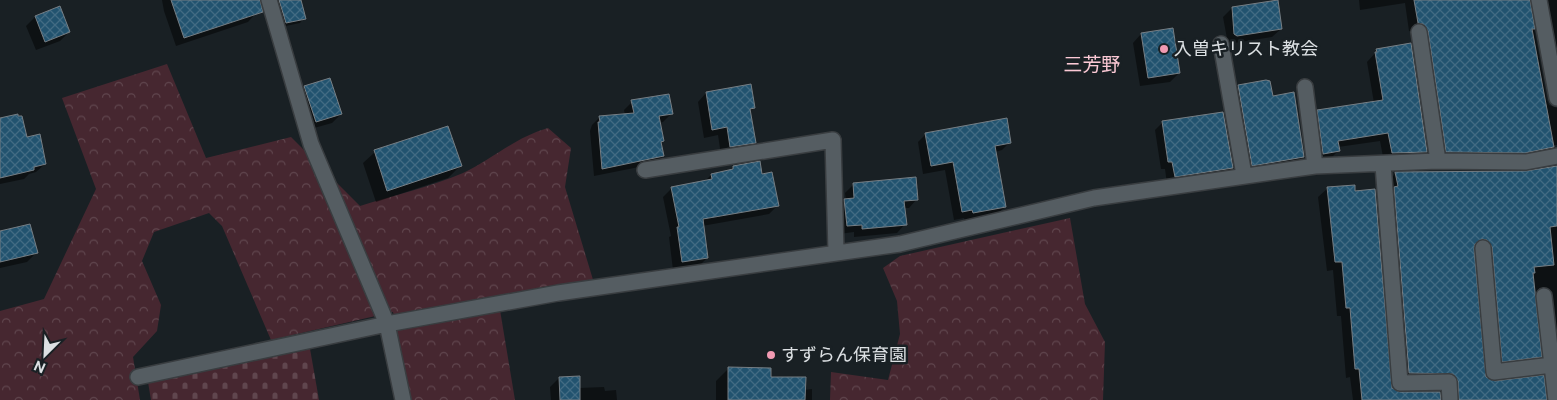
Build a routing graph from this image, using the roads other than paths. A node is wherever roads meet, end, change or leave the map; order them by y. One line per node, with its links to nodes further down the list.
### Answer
1 (269, 0): 16 (street)
2 (1539, 0): 6 (street)
3 (1419, 32): 8 (street)
4 (1222, 44): 12 (street)
5 (1305, 87): 10 (street)
6 (1557, 98)
7 (1557, 156): 8 (street)
8 (1438, 161): 9 (street)
9 (1383, 165): 10 (street); 20 (street)
10 (1316, 166): 12 (street)
11 (645, 170): 14 (street)
12 (1244, 175): 14 (street)
13 (1483, 248): 17 (street)
14 (836, 252): 16 (street)
15 (1544, 296): 17 (street)
16 (388, 324): 18 (street); 19 (street)
17 (1552, 365): 21 (street)
18 (138, 377)
19 (403, 400)
20 (1450, 400)
21 (1556, 400)

